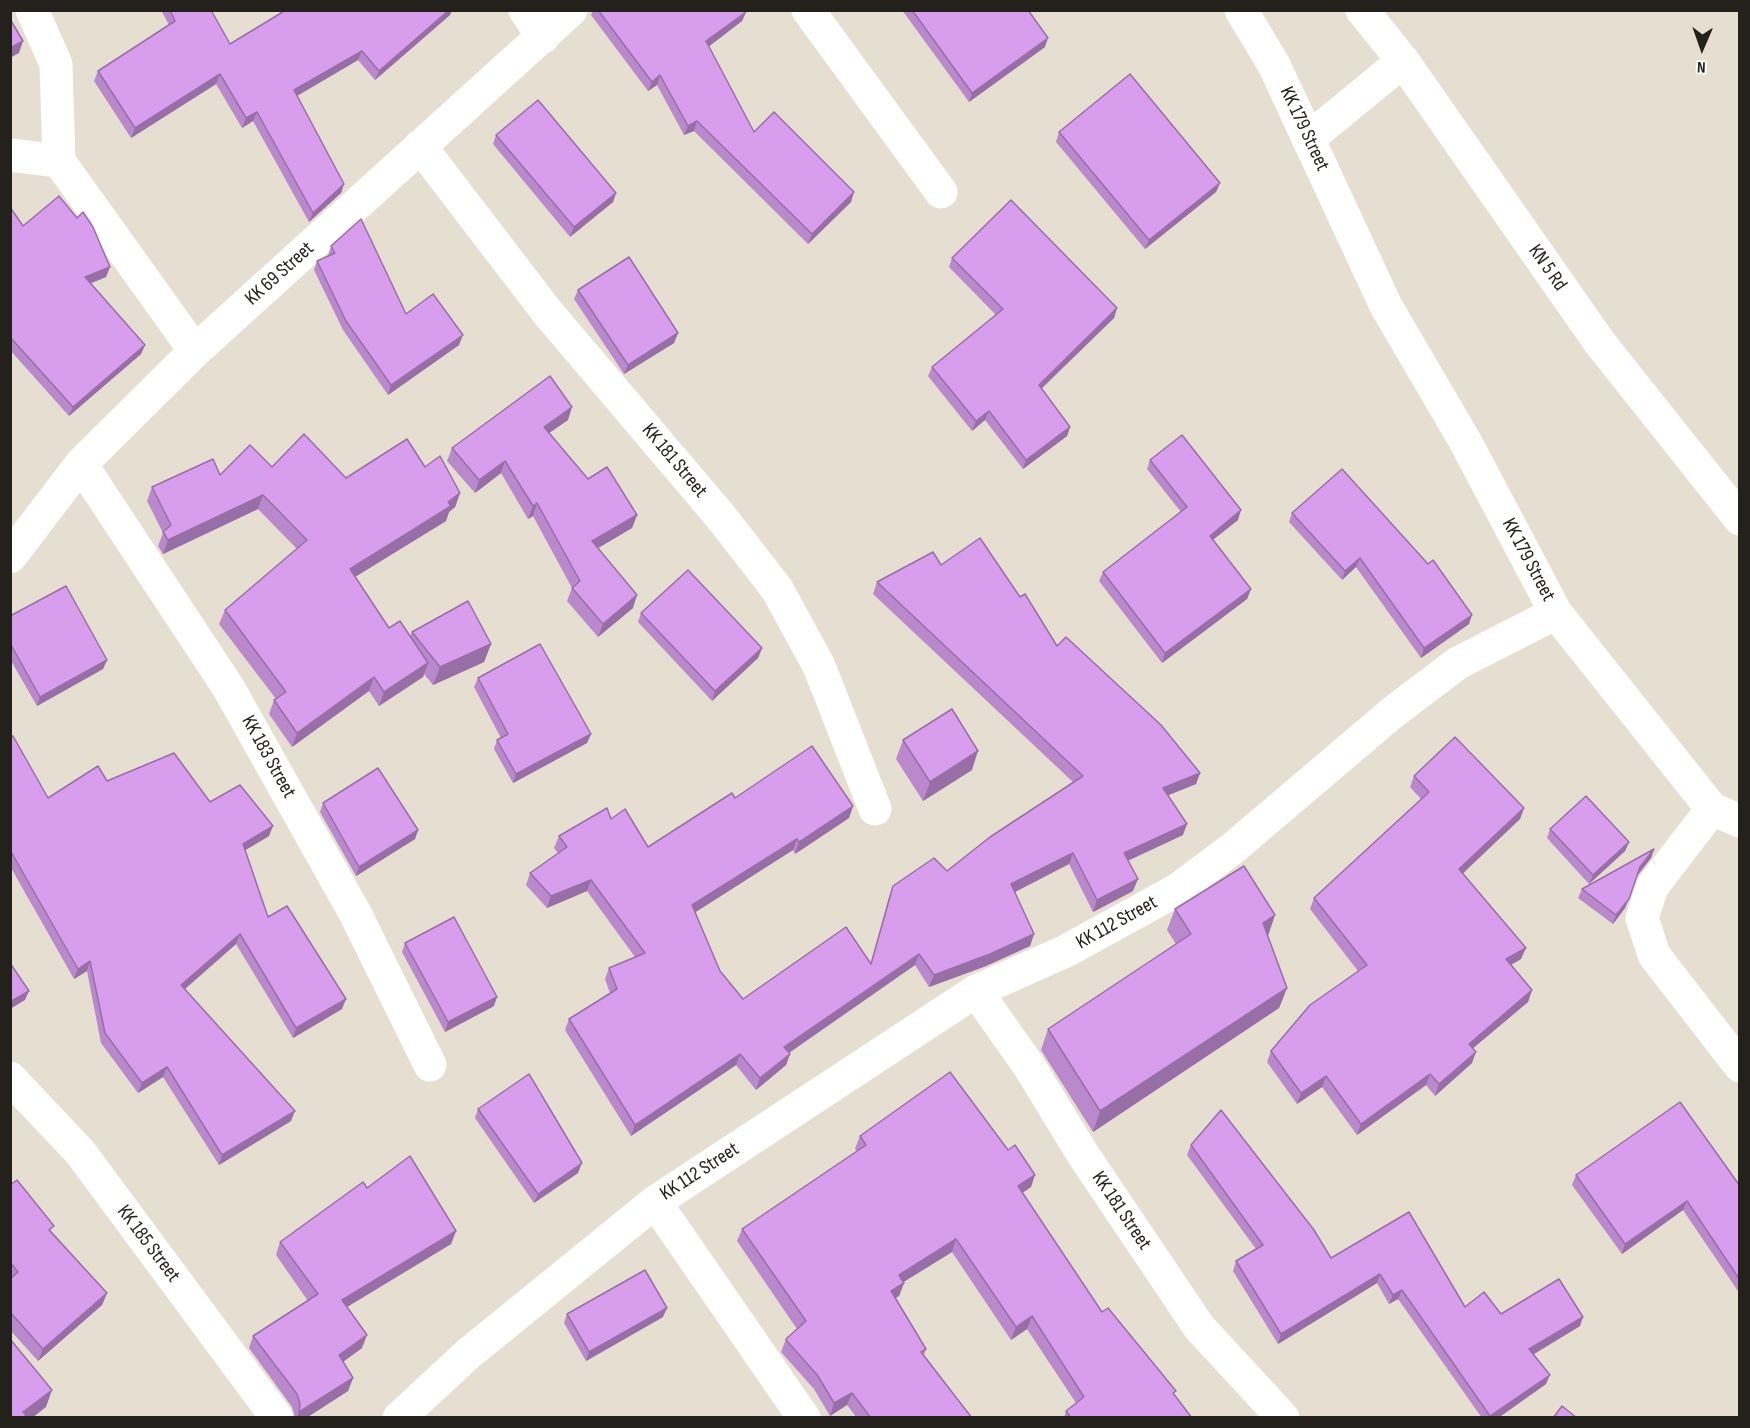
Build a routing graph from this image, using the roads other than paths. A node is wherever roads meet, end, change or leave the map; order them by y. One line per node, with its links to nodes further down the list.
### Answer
1 (32, 10): 12 (street)
2 (525, 10): 7 (street)
3 (571, 10): 7 (street, KK 69 Street)
4 (808, 10): 13 (street)
5 (1241, 10): 9 (street, KK 179 Street)
6 (1362, 10): 8 (street, KN 5 Rd)
7 (543, 37): 10 (street, KK 69 Street)
8 (1403, 61): 9 (street); 16 (street, KN 5 Rd)
9 (1308, 139): 18 (street, KK 179 Street)
10 (420, 146): 14 (street, KK 69 Street); 19 (street, KK 181 Street)
11 (10, 155): 12 (street)
12 (59, 161): 14 (street)
13 (941, 192)
14 (195, 351): 15 (street, KK 69 Street)
15 (81, 464): 17 (street, KK 69 Street); 22 (street, KK 183 Street)
16 (1740, 519)
17 (10, 557)
18 (1556, 613): 20 (street, KK 179 Street); 21 (street, KK 112 Street)
19 (875, 809)
20 (1726, 815): 23 (street, KK 179 Street)
21 (976, 991): 25 (street, KK 112 Street); 29 (street, KK 181 Street)
22 (430, 1065)
23 (1740, 1066)
24 (10, 1078): 26 (street, KK 185 Street)
25 (655, 1202): 27 (street, KK 112 Street); 28 (street, KK 112 Street)
26 (277, 1418)
27 (399, 1418)
28 (804, 1418)
29 (1283, 1418)

